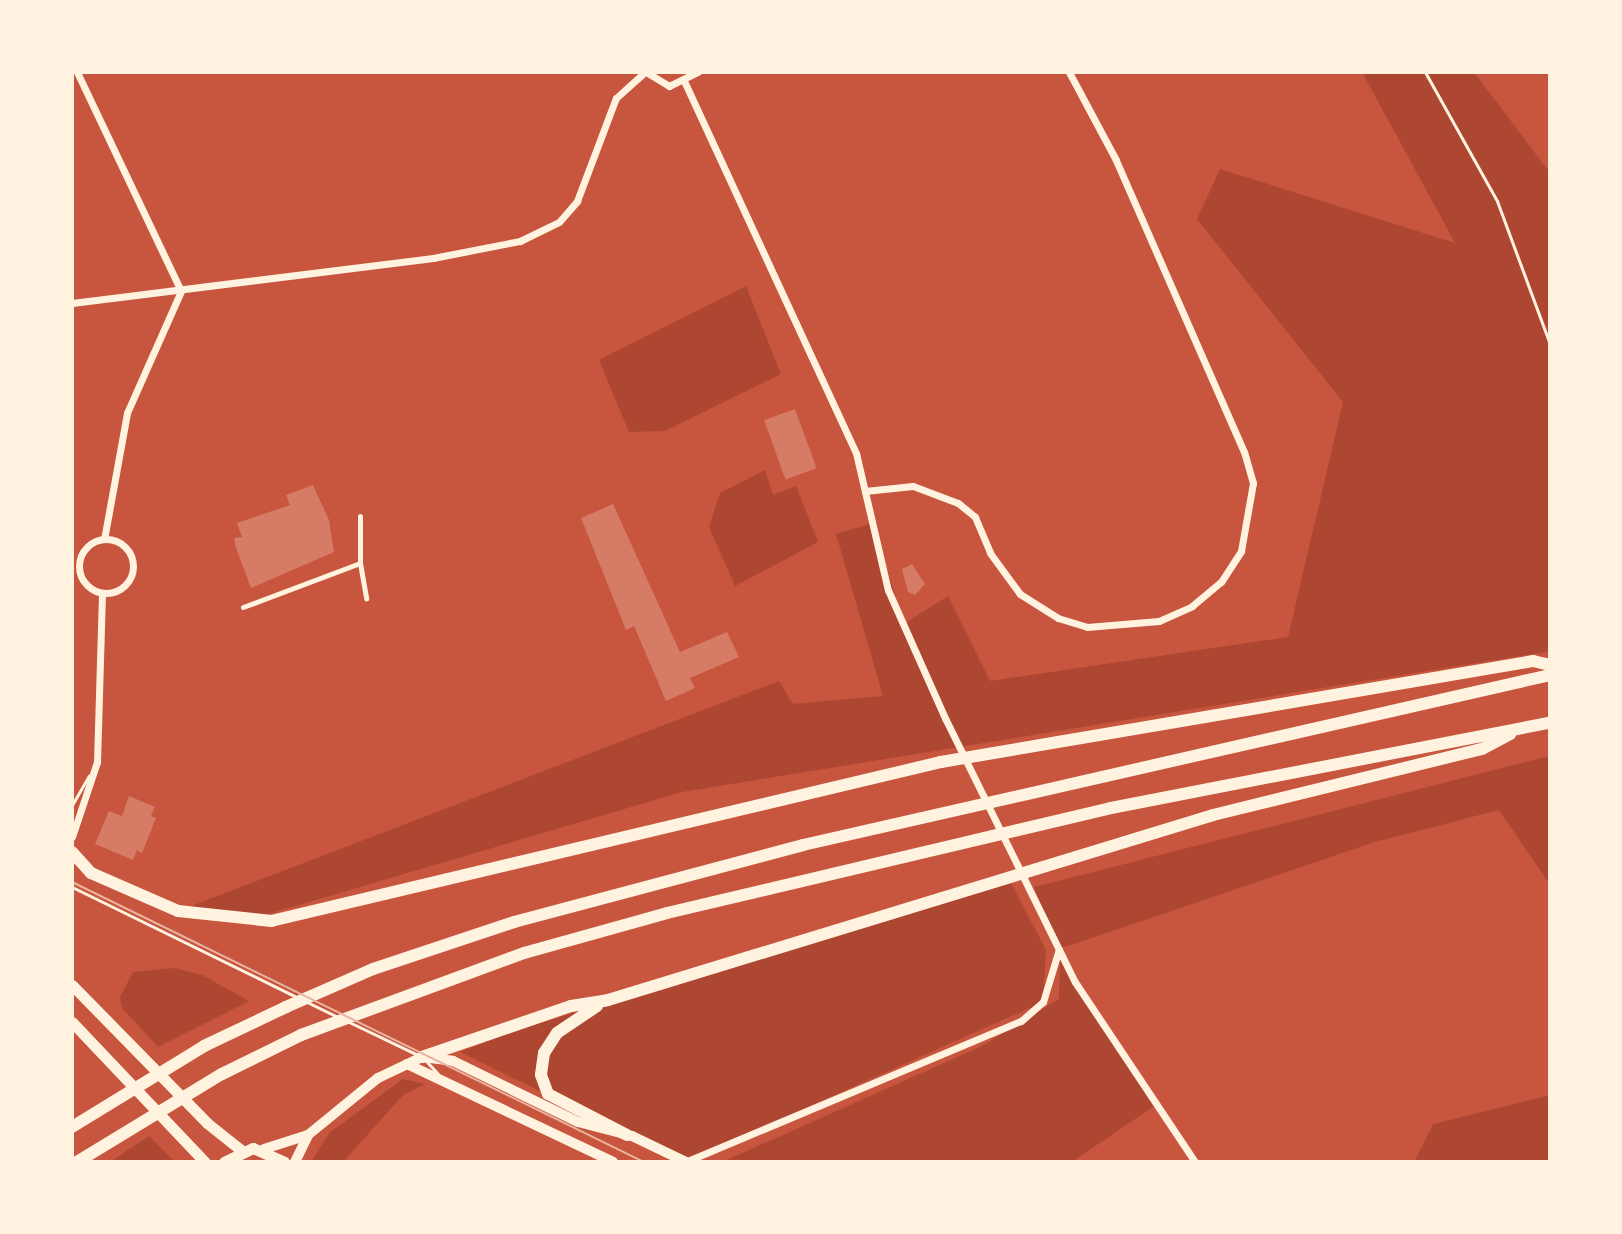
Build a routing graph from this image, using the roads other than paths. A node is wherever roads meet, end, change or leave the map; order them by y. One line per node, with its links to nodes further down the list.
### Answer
1 (77, 72): 6 (street)
2 (646, 72): 5 (street); 6 (street)
3 (698, 72): 5 (street)
4 (1069, 72): 8 (street)
5 (685, 83): 8 (street)
6 (181, 291): 7 (street); 10 (street)
7 (72, 303)
8 (865, 491): 25 (street)
9 (360, 516): 11 (street)
10 (104, 539): 12 (street); 13 (street)
11 (360, 563): 14 (street); 15 (street)
12 (76, 578): 13 (street)
13 (102, 594): 20 (street)
14 (366, 598)
15 (243, 607)
16 (1550, 665): 23 (highway)
17 (1550, 675): 32 (highway)
18 (1550, 723): 19 (highway)
19 (1520, 728): 27 (highway); 38 (highway)
20 (97, 762): 21 (lane); 22 (street)
21 (72, 805)
22 (72, 837)
23 (72, 852)
24 (72, 887): 29 (lane)
25 (1059, 949): 43 (street); 44 (street)
26 (72, 985): 36 (main road)
27 (608, 1000): 29 (highway); 34 (highway)
28 (72, 1022): 37 (main road)
29 (422, 1057): 30 (main road); 31 (lane); 34 (main road)
30 (407, 1064): 31 (main road); 33 (main road)
31 (442, 1079): 42 (main road)
32 (72, 1127)
33 (308, 1135): 35 (main road); 41 (main road)
34 (627, 1135): 43 (main road)
35 (264, 1149): 36 (main road); 40 (main road)
36 (241, 1150): 39 (main road)
37 (204, 1161)
38 (77, 1162)
39 (224, 1162)
40 (284, 1162)
41 (295, 1162)
42 (613, 1162)
43 (686, 1162)
44 (1195, 1162)

